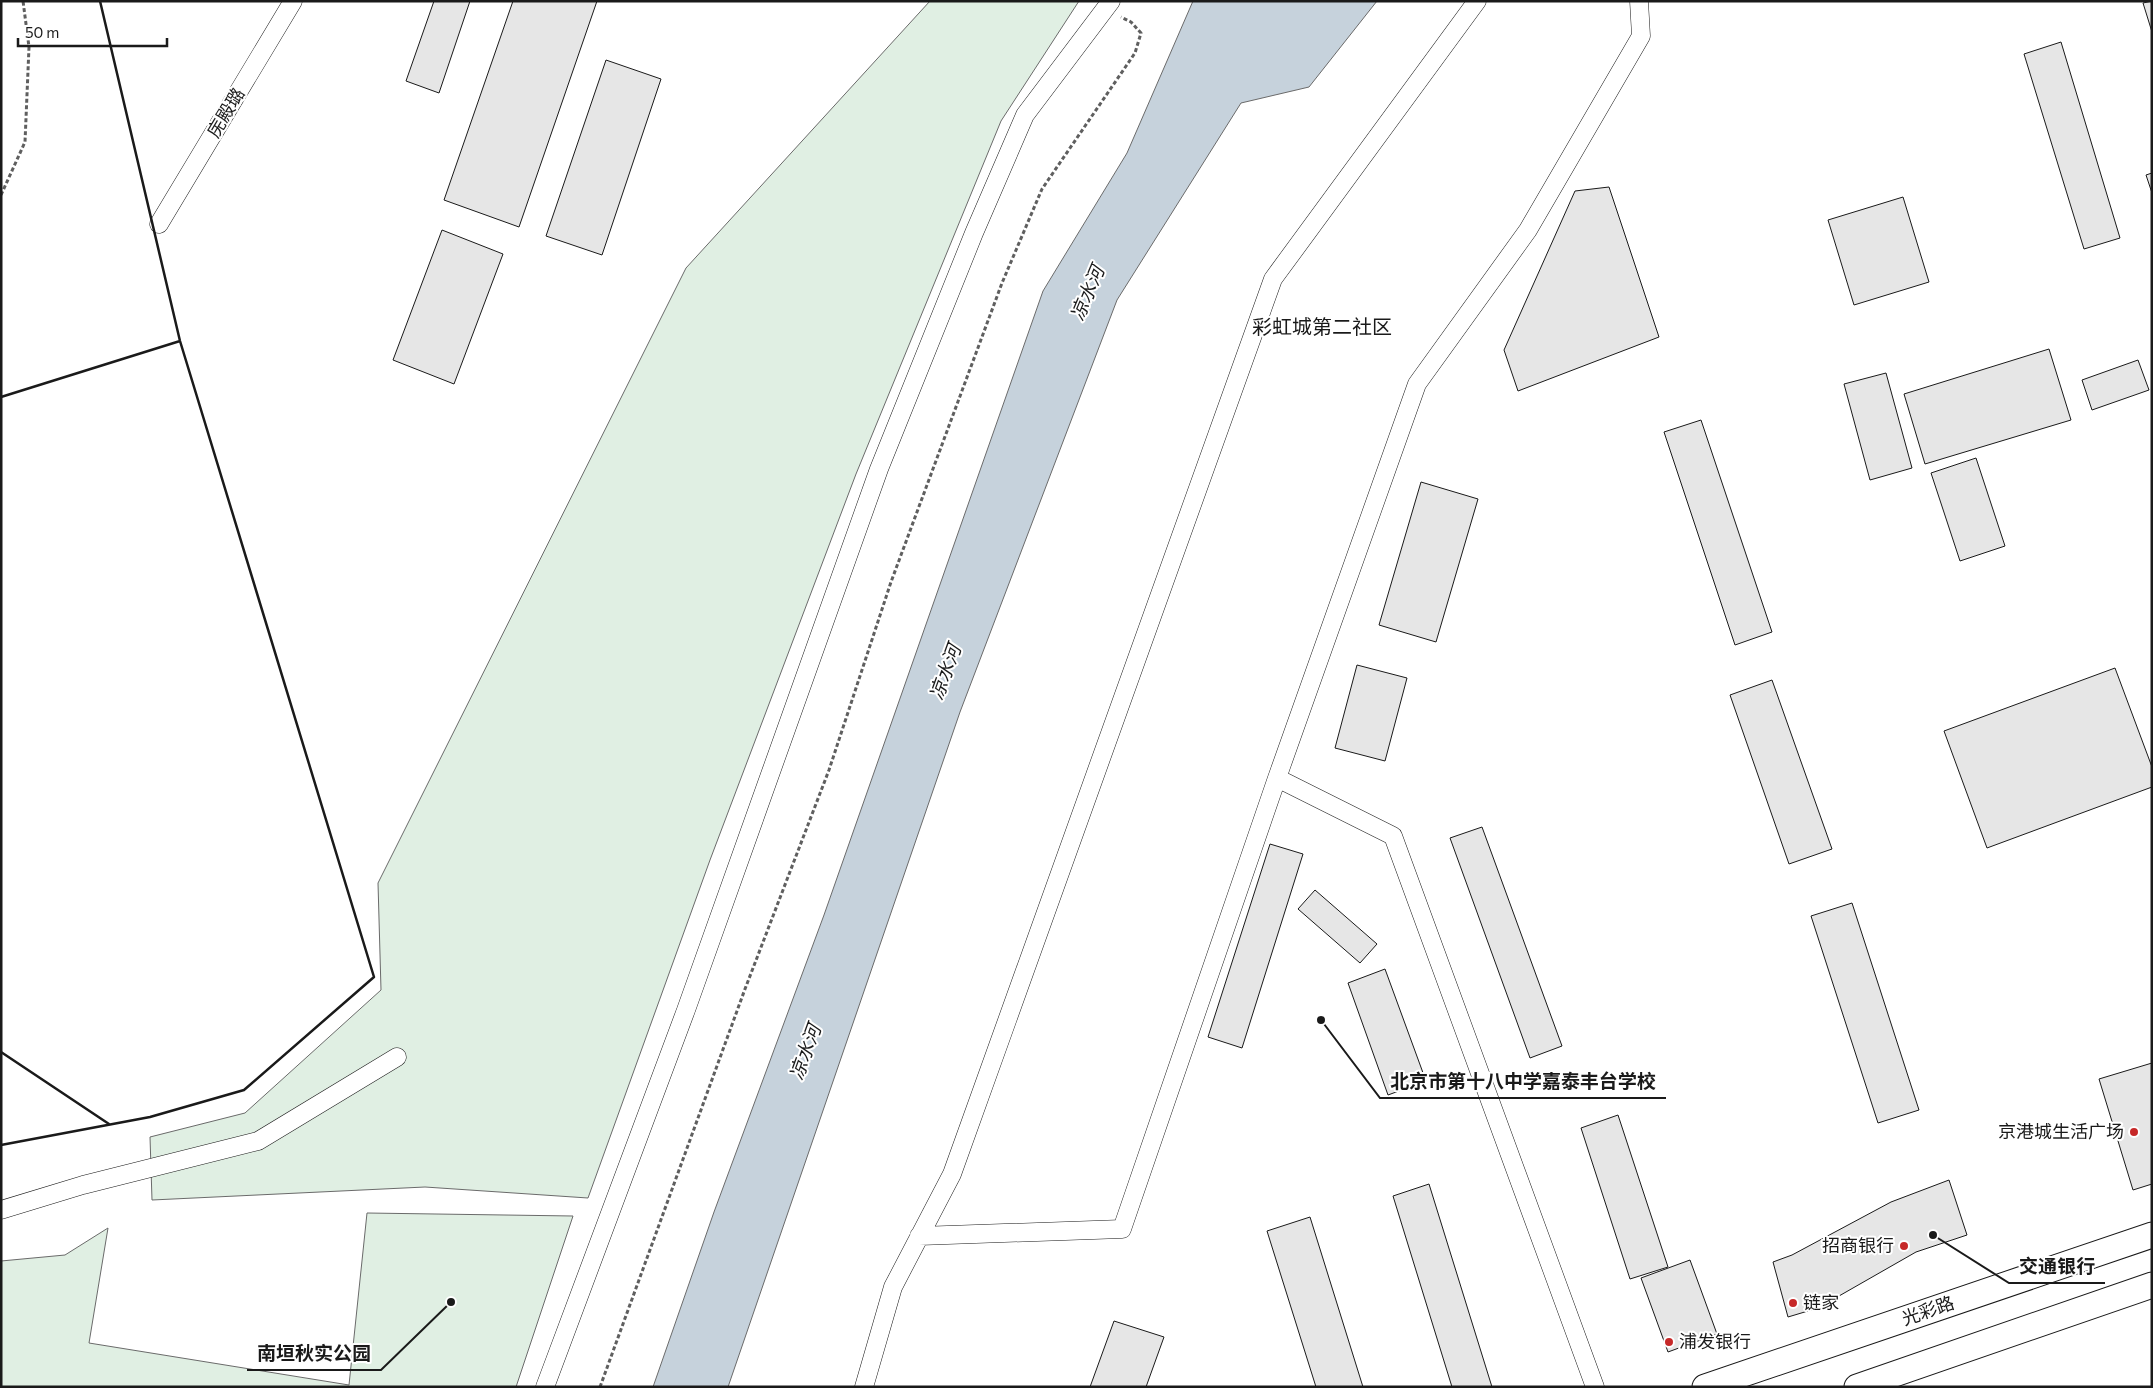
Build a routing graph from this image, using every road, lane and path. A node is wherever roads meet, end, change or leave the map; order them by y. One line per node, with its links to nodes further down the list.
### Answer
1 (23, 1): 6 (path)
2 (292, 1): 7 (street, 庑殿璐)
3 (1476, 1): 12 (street)
4 (1639, 1): 8 (street)
5 (1107, 6): 14 (street); 15 (path)
6 (1, 195)
7 (159, 224)
8 (1277, 778): 12 (street); 17 (street)
9 (397, 1057): 10 (street)
10 (1, 1210)
11 (2152, 1235): 18 (main road, 光彩路)
12 (919, 1236): 16 (street)
13 (2152, 1285): 19 (main road)
14 (545, 1387)
15 (600, 1387)
16 (864, 1387)
17 (1595, 1387)
18 (1705, 1387)
19 (1856, 1387)

